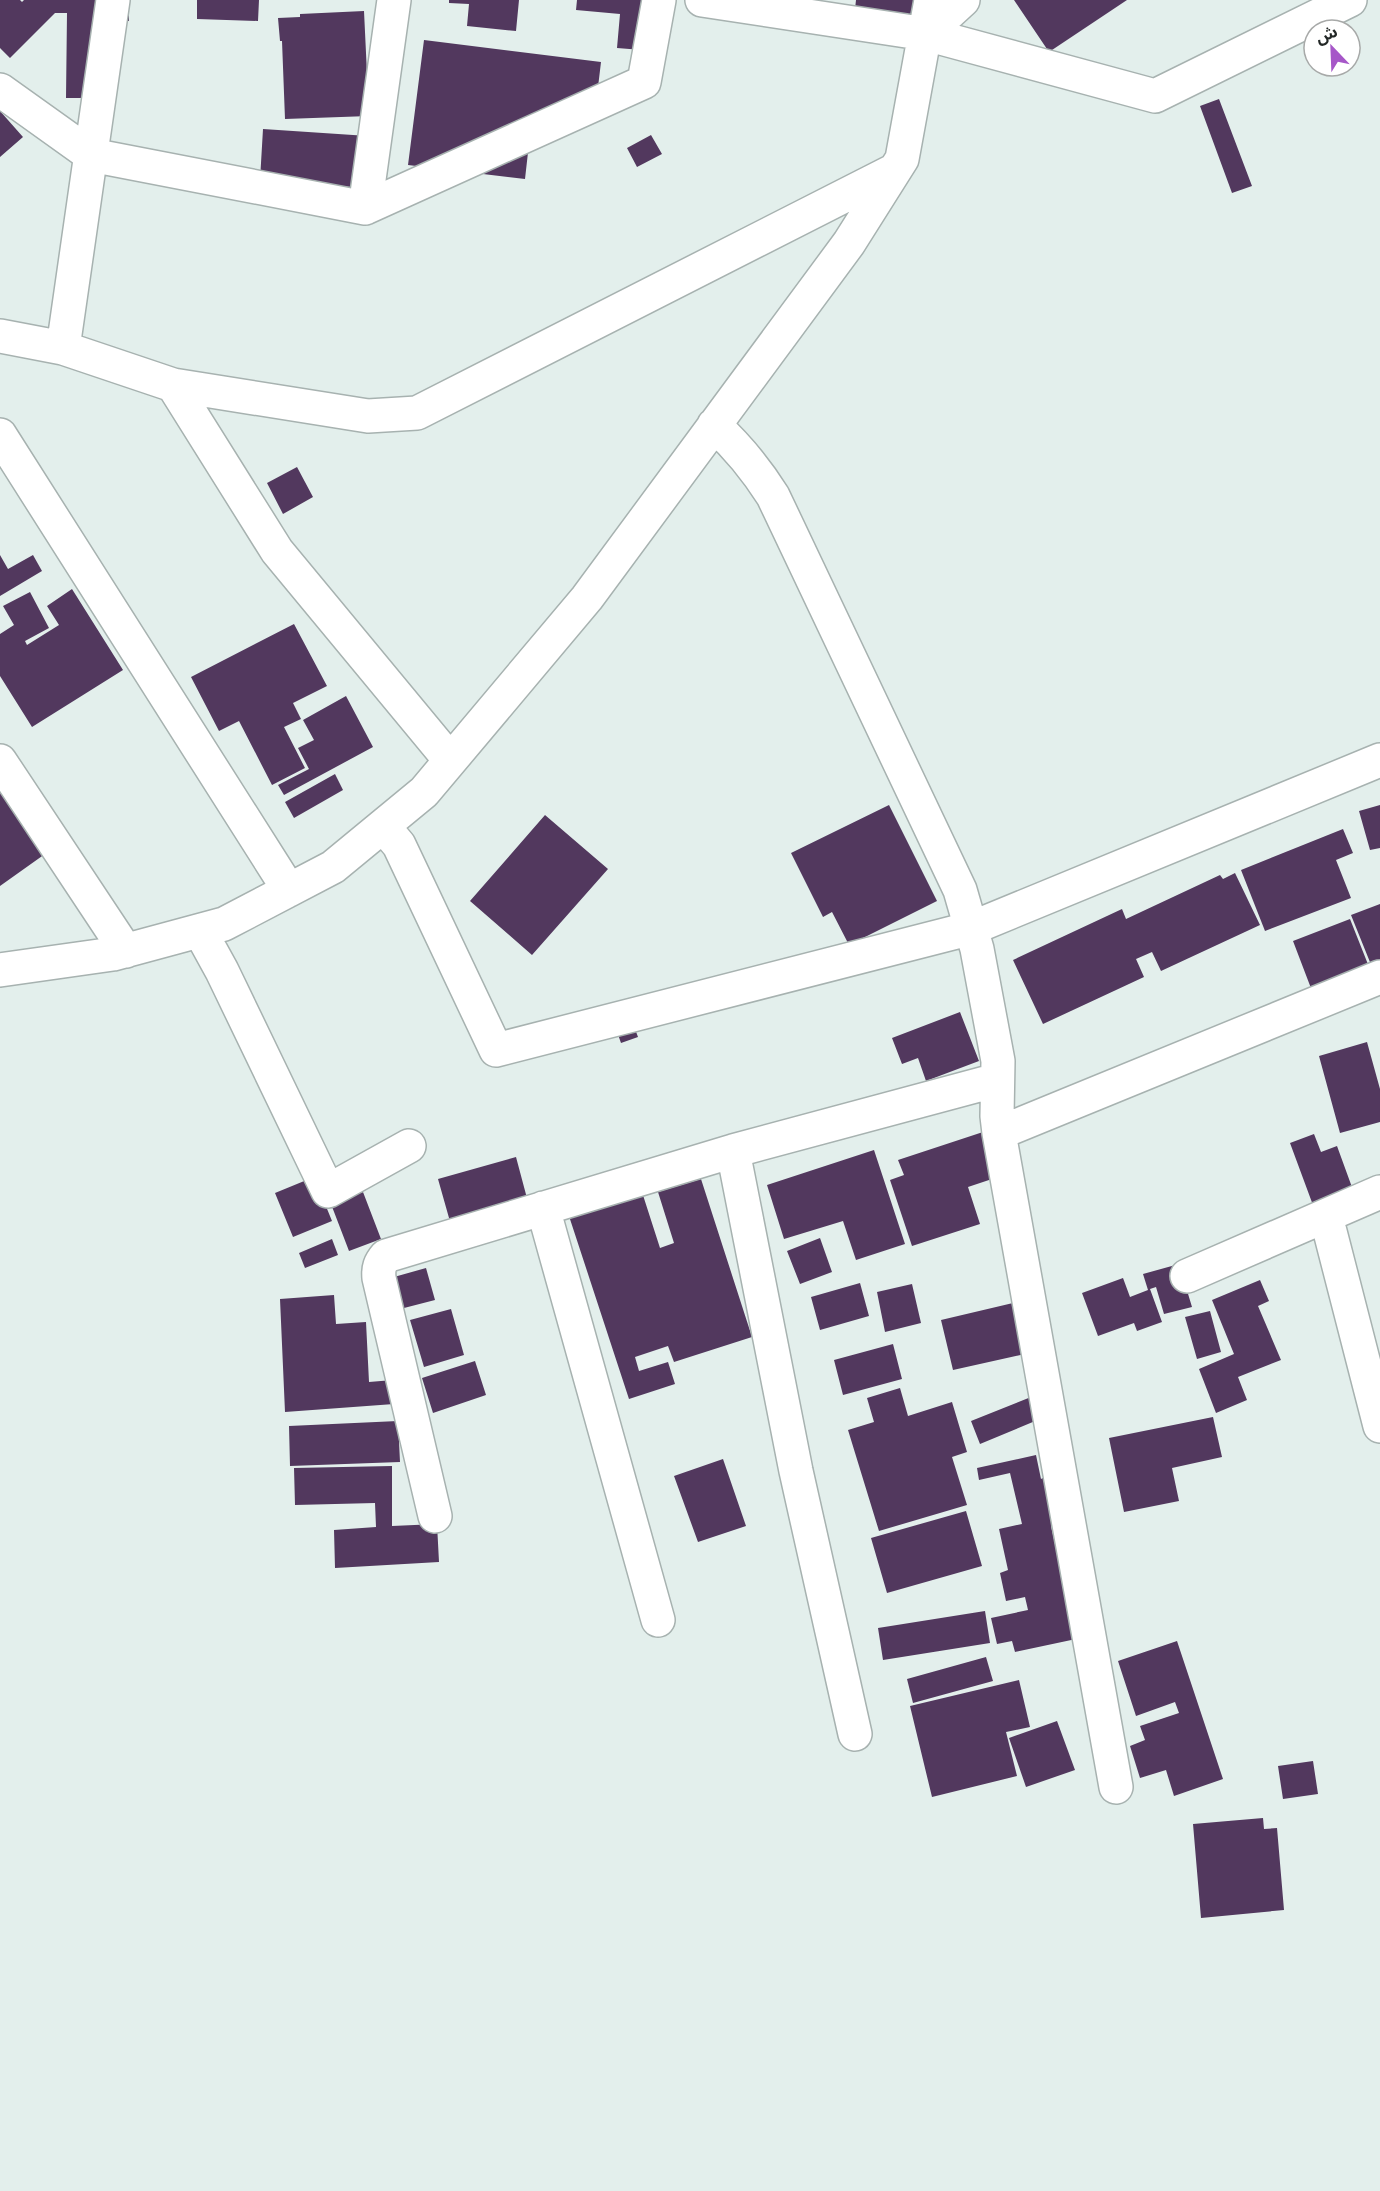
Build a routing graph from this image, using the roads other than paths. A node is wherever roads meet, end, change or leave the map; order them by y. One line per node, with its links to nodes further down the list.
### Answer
1 (113, 0): 10 (street)
2 (394, 0): 12 (street)
3 (659, 0): 12 (street)
4 (702, 0): 8 (street)
5 (932, 0): 8 (street)
6 (963, 0): 8 (street)
7 (1350, 0): 8 (street)
8 (926, 34): 11 (street)
9 (0, 90): 10 (street)
10 (91, 155): 12 (street); 14 (street)
11 (894, 170): 15 (street); 16 (street)
12 (365, 208)
13 (0, 336): 14 (street)
14 (63, 348): 15 (street)
15 (173, 385): 18 (street)
16 (714, 425): 18 (street); 23 (street)
17 (0, 435): 22 (street)
18 (450, 760): 21 (street)
19 (1380, 760): 23 (street)
20 (0, 761): 25 (street)
21 (383, 826): 22 (street); 23 (street)
22 (289, 890): 24 (street)
23 (972, 928): 28 (street)
24 (200, 931): 25 (street); 30 (street)
25 (126, 951): 26 (street)
26 (0, 970)
27 (1380, 977): 29 (street)
28 (997, 1080): 29 (street); 31 (street)
29 (999, 1133): 40 (street)
30 (409, 1146)
31 (733, 1151): 33 (street); 39 (street)
32 (1380, 1192): 34 (street)
33 (543, 1208): 37 (street); 38 (street)
34 (1326, 1216): 35 (street); 36 (street)
35 (1187, 1276)
36 (1380, 1426)
37 (435, 1516)
38 (658, 1620)
39 (855, 1734)
40 (1116, 1787)

